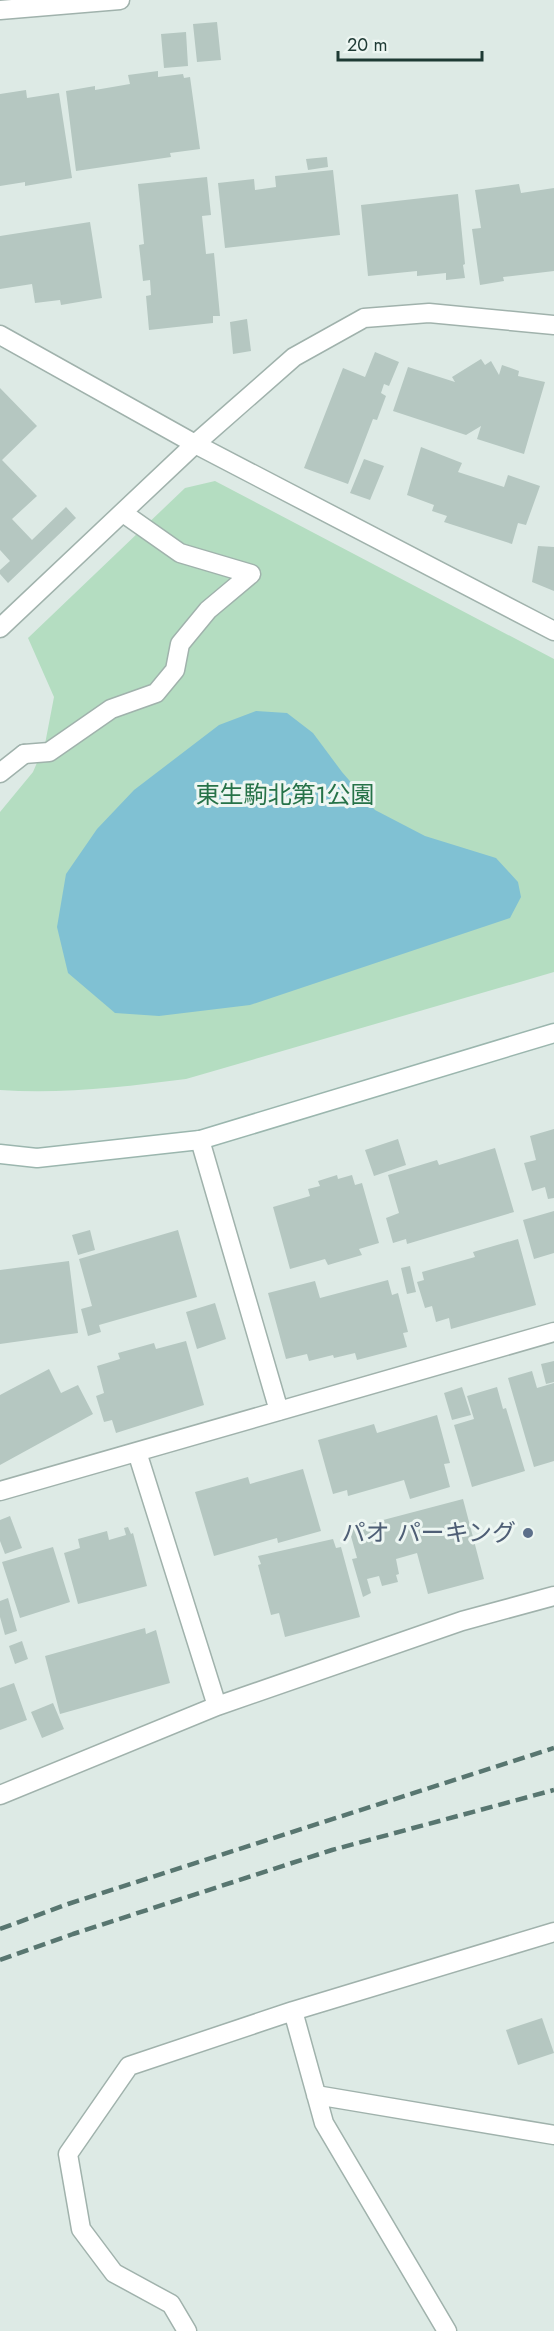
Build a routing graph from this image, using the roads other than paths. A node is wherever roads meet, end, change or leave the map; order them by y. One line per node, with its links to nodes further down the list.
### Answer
1 (120, 0): 2 (street)
2 (0, 10)
3 (554, 325): 5 (street)
4 (0, 335): 5 (street)
5 (195, 444): 6 (street); 8 (street)
6 (123, 513): 7 (street); 9 (street)
7 (0, 628)
8 (554, 631)
9 (0, 773)
10 (554, 1033): 11 (street)
11 (200, 1140): 12 (street); 14 (street)
12 (0, 1154)
13 (554, 1332): 14 (street)
14 (279, 1411): 15 (street)
15 (137, 1452): 16 (street); 18 (street)
16 (0, 1491)
17 (554, 1596): 18 (street)
18 (217, 1706): 19 (street)
19 (0, 1795)
20 (554, 1932): 21 (street)
21 (293, 2011): 22 (street); 24 (street)
22 (316, 2095): 23 (street); 25 (street)
23 (554, 2135)
24 (187, 2331)
25 (447, 2331)

